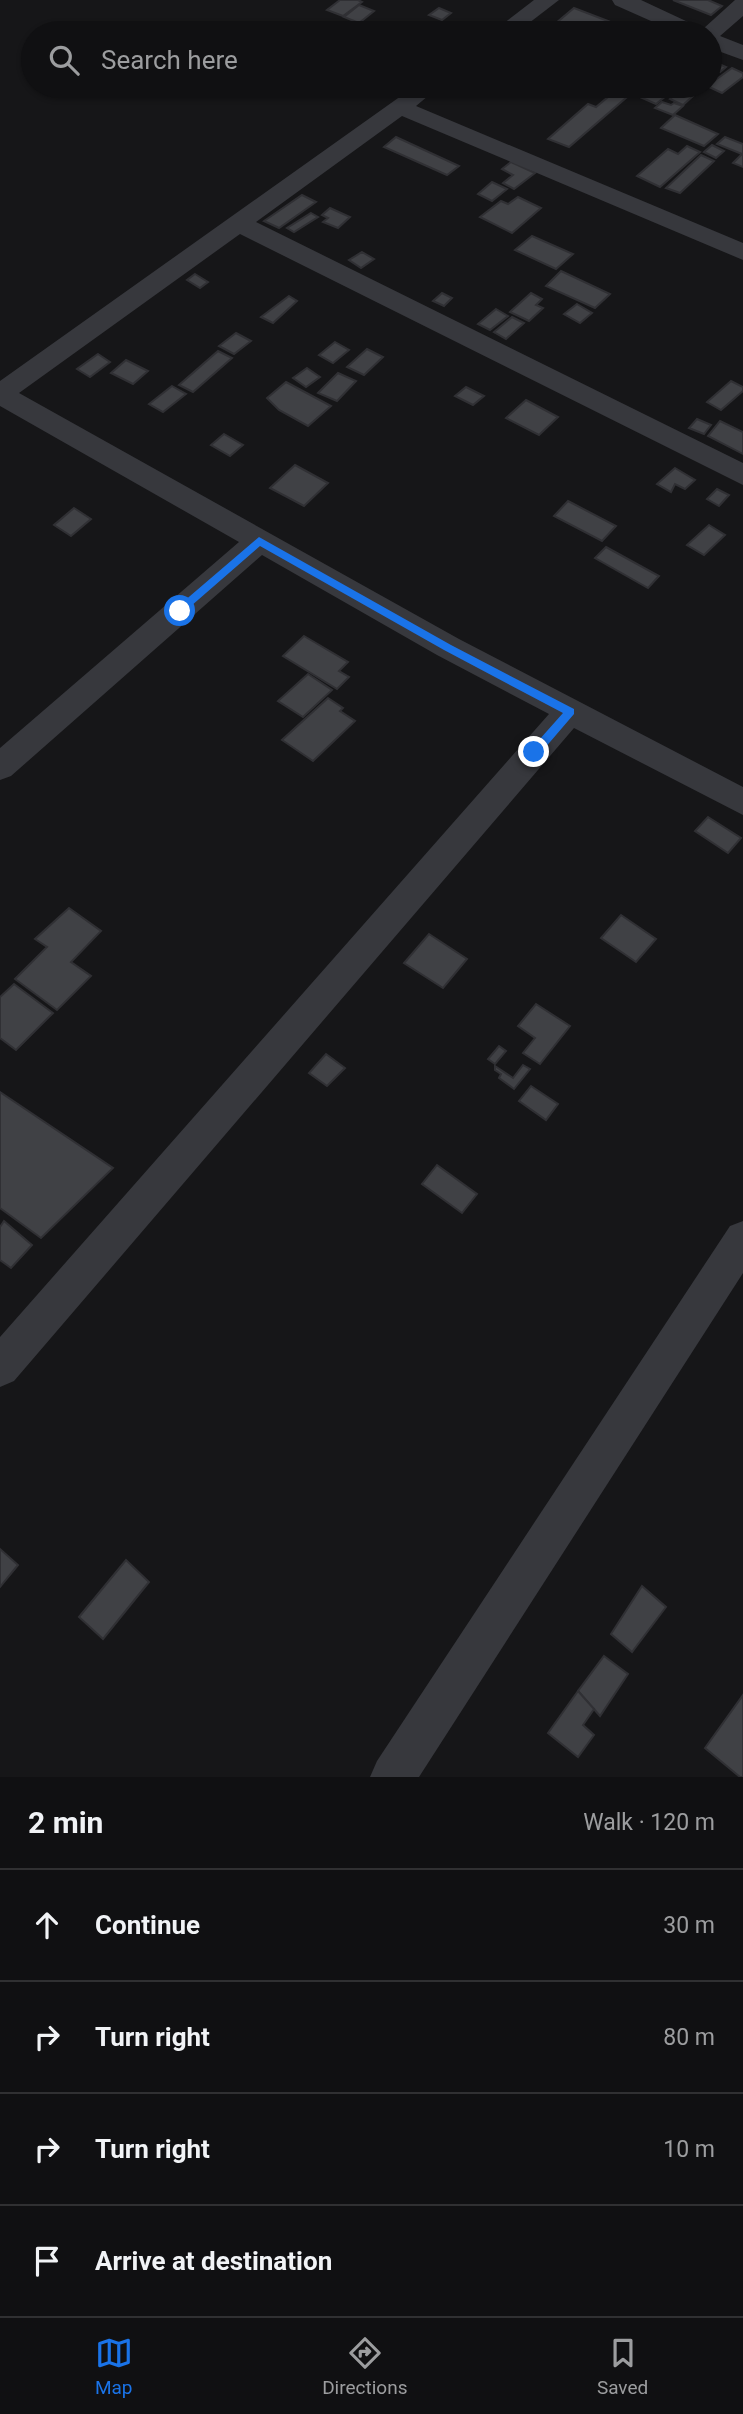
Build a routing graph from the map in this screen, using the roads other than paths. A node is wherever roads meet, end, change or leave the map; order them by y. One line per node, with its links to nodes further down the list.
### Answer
1 (548, 0): 4 (street)
2 (623, 0): 5 (street)
3 (743, 5): 6 (street)
4 (519, 21)
5 (669, 21)
6 (722, 23)
7 (722, 45): 8 (street)
8 (743, 53)
9 (412, 98): 10 (street)
10 (400, 107): 11 (street); 12 (street)
11 (238, 223): 13 (street); 14 (street)
12 (743, 253)
13 (0, 394): 15 (street)
14 (743, 475)
15 (259, 541): 16 (street); 17 (street)
16 (570, 712): 18 (street); 20 (street)
17 (0, 767)
18 (743, 802)
19 (743, 1238): 21 (street)
20 (0, 1367)
21 (393, 1777)

